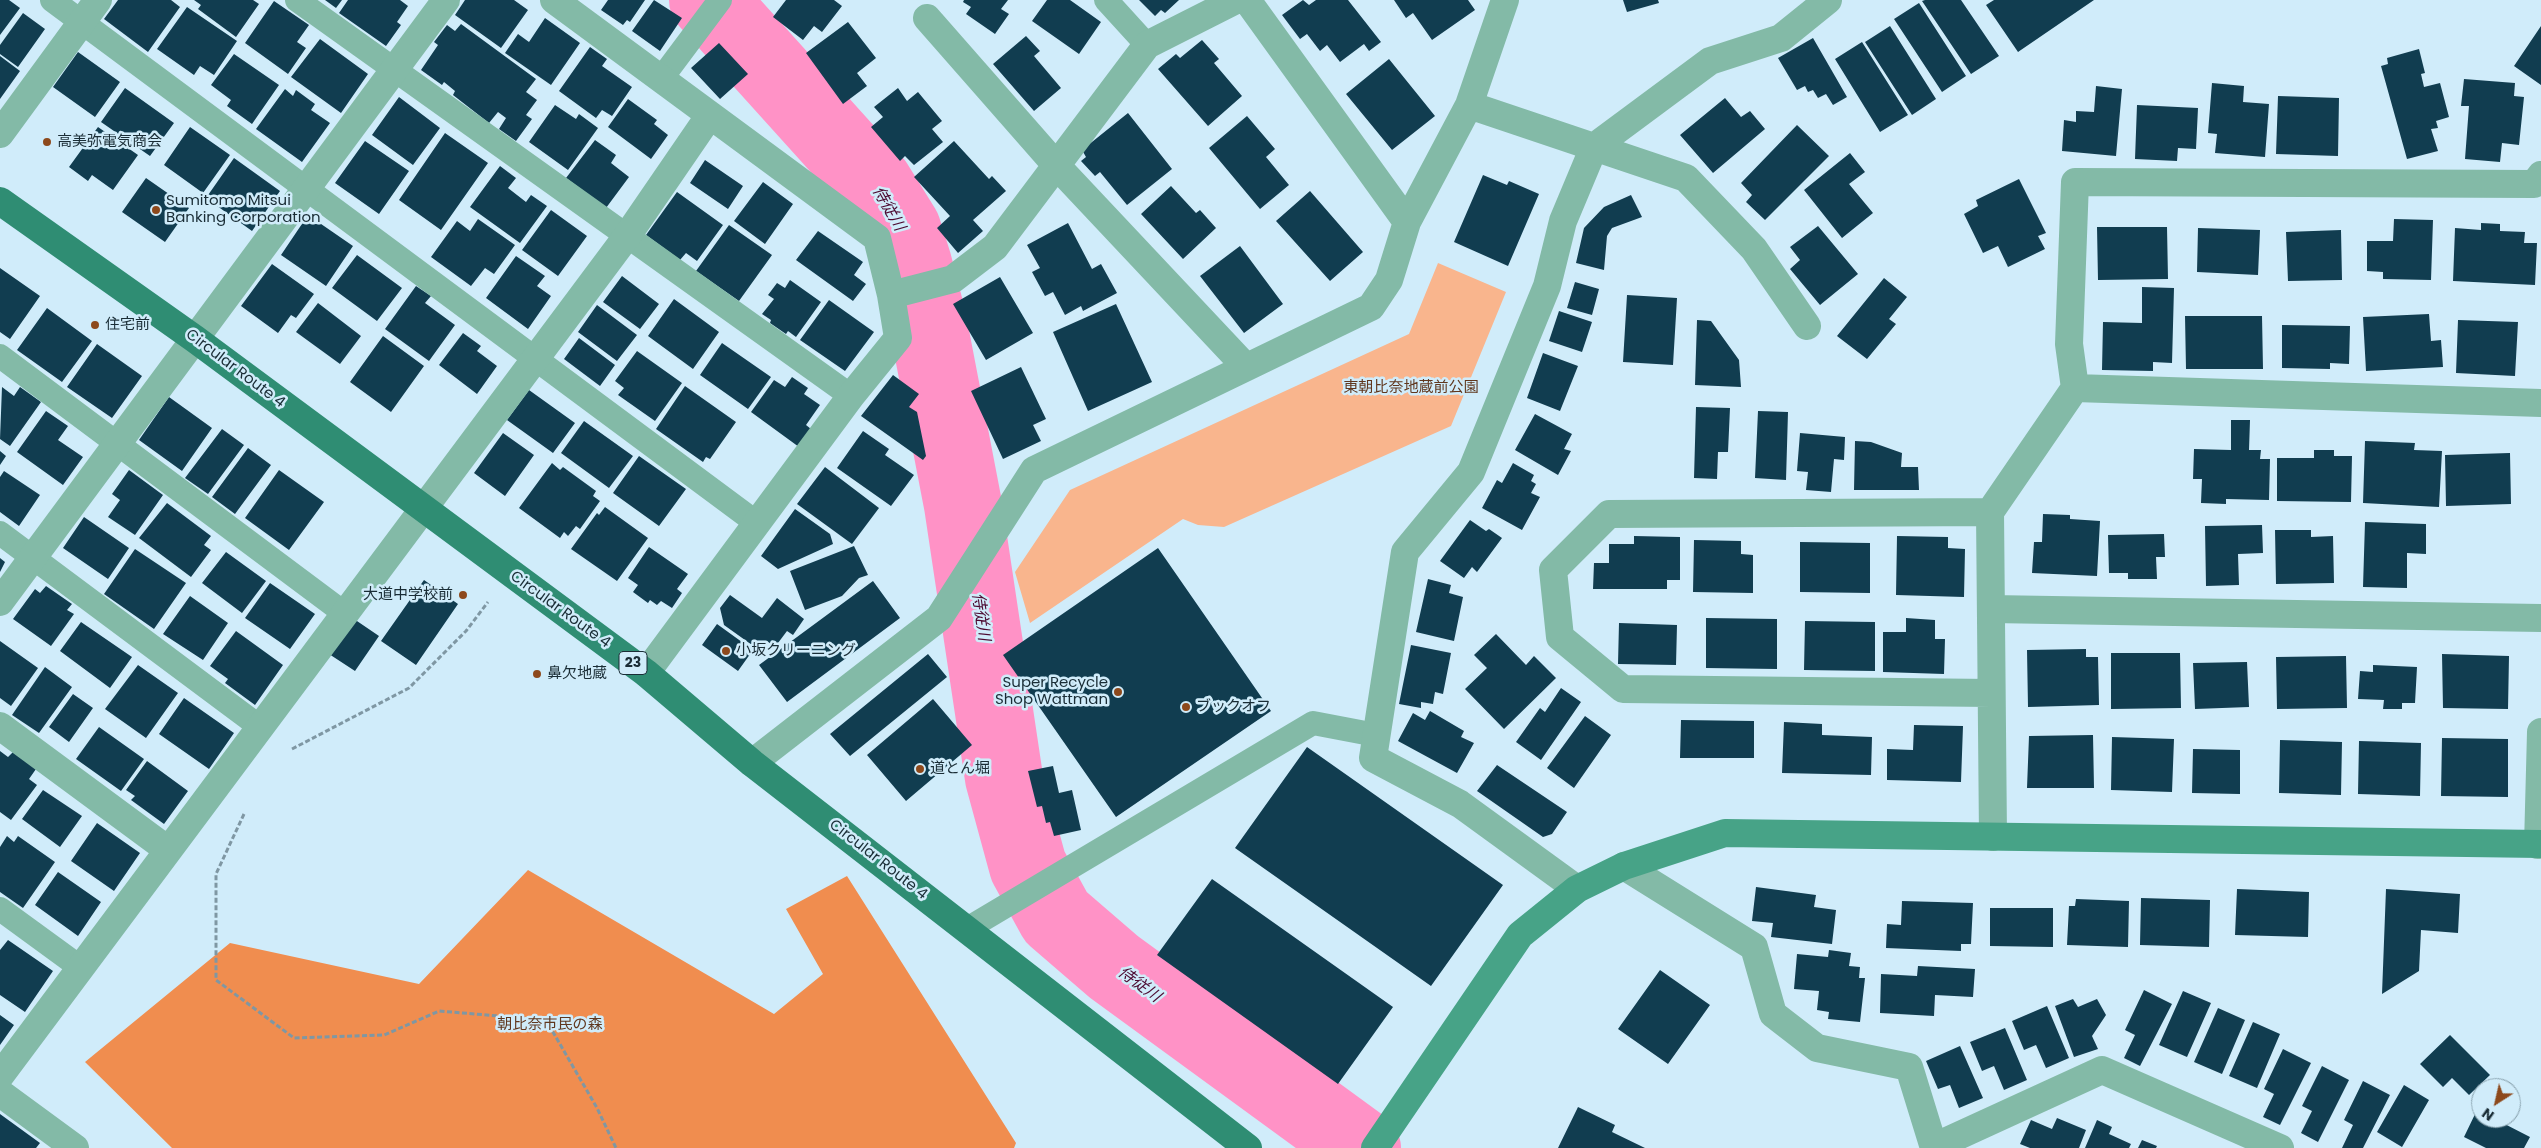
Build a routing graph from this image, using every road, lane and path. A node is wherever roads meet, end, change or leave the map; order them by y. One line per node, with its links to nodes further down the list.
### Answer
1 (52, 0): 13 (lane)
2 (98, 0): 13 (street)
3 (297, 0): 15 (lane)
4 (446, 0): 15 (street)
5 (554, 0): 16 (street)
6 (720, 0): 16 (lane)
7 (1106, 0): 14 (lane)
8 (1236, 0): 14 (street)
9 (1247, 0): 25 (street)
10 (1505, 0): 17 (street)
11 (1828, 0): 20 (street)
12 (926, 18): 21 (street)
13 (82, 22): 19 (street); 23 (lane)
14 (1147, 45): 21 (street)
15 (394, 70): 23 (street); 26 (lane)
16 (661, 79): 18 (street)
17 (1469, 105): 20 (street); 25 (street)
18 (710, 115): 26 (street); 27 (street)
19 (0, 134)
20 (1594, 147): 28 (street); 52 (street)
21 (1056, 165): 27 (street); 32 (street)
22 (2541, 175): 33 (street)
23 (306, 189): 29 (street); 31 (lane)
24 (0, 201): 29 (main road, Circular Route 4 / 23)
25 (1407, 222): 32 (street)
26 (627, 236): 31 (street); 34 (lane)
27 (891, 295): 34 (street)
28 (1807, 326)
29 (194, 339): 36 (street); 37 (main road, Circular Route 4 / 23)
30 (0, 356): 36 (lane)
31 (536, 358): 37 (street); 39 (lane)
32 (1245, 366): 54 (street)
33 (2075, 388): 35 (street); 38 (street)
34 (851, 396): 39 (street)
35 (2541, 403)
36 (117, 444): 41 (street); 45 (lane)
37 (422, 508): 45 (street); 47 (main road, Circular Route 4 / 23)
38 (1990, 512): 44 (street); 48 (street)
39 (758, 524): 47 (street)
40 (0, 534): 41 (lane)
41 (33, 558): 43 (street); 50 (lane)
42 (492, 598): 53 (path)
43 (0, 602)
44 (1991, 609): 46 (street); 48 (street)
45 (344, 613): 50 (street)
46 (2541, 618)
47 (646, 673): 54 (main road, Circular Route 4 / 23)
48 (1991, 694): 56 (street)
49 (0, 726): 58 (street)
50 (260, 726): 58 (street)
51 (2541, 732): 57 (street)
52 (1376, 735): 60 (street); 62 (lane)
53 (285, 753)
54 (752, 763): 62 (main road, Circular Route 4 / 23)
55 (248, 805): 67 (path)
56 (1993, 836): 57 (street); 59 (street)
57 (2539, 845)
58 (168, 850): 63 (street)
59 (1624, 866): 60 (street); 70 (street)
60 (1578, 889): 69 (street)
61 (0, 909): 63 (lane)
62 (967, 929): 68 (main road, Circular Route 4 / 23)
63 (80, 968): 64 (street)
64 (0, 1076)
65 (0, 1093): 66 (street)
66 (75, 1148)
67 (616, 1148)
68 (1248, 1148)
69 (1375, 1148)
70 (1934, 1148): 71 (street)
71 (2280, 1148)

